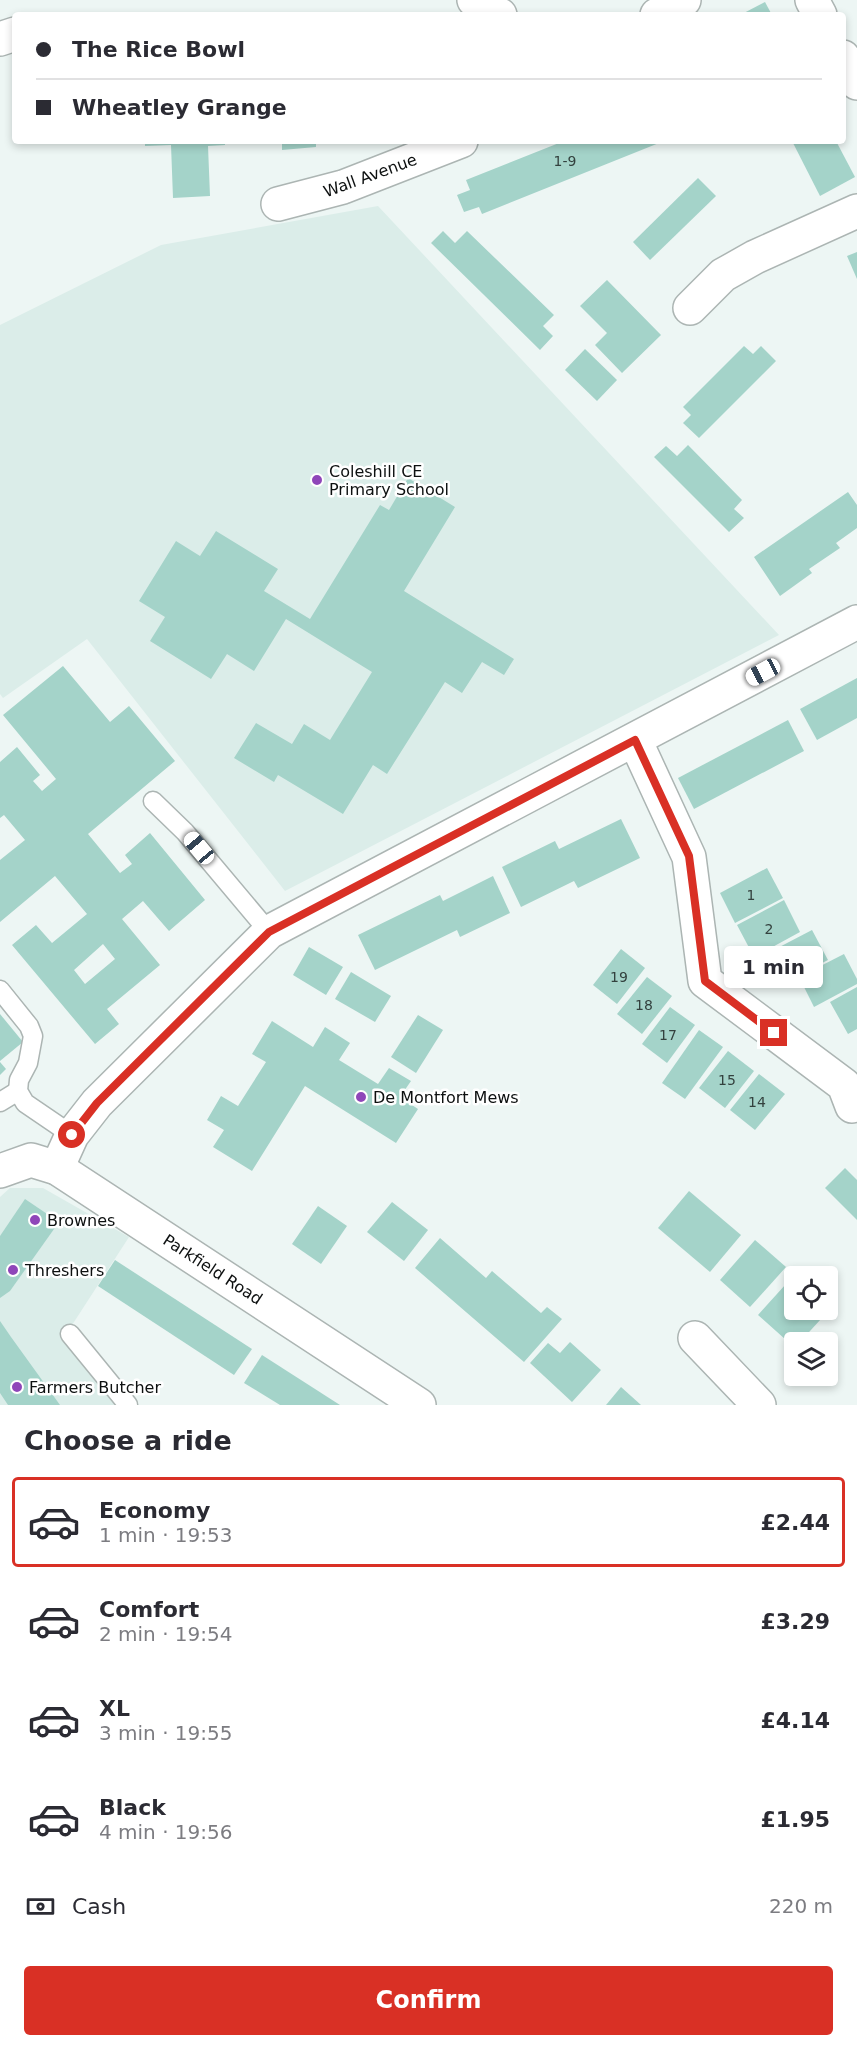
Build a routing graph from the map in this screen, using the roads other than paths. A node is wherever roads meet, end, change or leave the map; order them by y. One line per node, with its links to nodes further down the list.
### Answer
1 (474, 0): 3 (street)
2 (684, 0): 4 (street)
3 (493, 12)
4 (662, 12)
5 (846, 63): 6 (street)
6 (857, 83)
7 (453, 144): 8 (street, Wall Avenue)
8 (278, 204)
9 (857, 211): 10 (street)
10 (690, 308)
11 (857, 622): 12 (street)
12 (635, 740): 14 (street); 18 (street)
13 (153, 801): 14 (lane)
14 (269, 932): 19 (street)
15 (0, 990): 16 (lane)
16 (18, 1091): 17 (lane); 19 (lane)
17 (0, 1102)
18 (852, 1106)
19 (72, 1135): 20 (street)
20 (57, 1168): 21 (street, Parkfield Road); 25 (street, Parkfield Road)
21 (0, 1172)
22 (70, 1334): 24 (lane)
23 (695, 1338): 26 (street)
24 (128, 1405)
25 (419, 1405)
26 (759, 1405)

